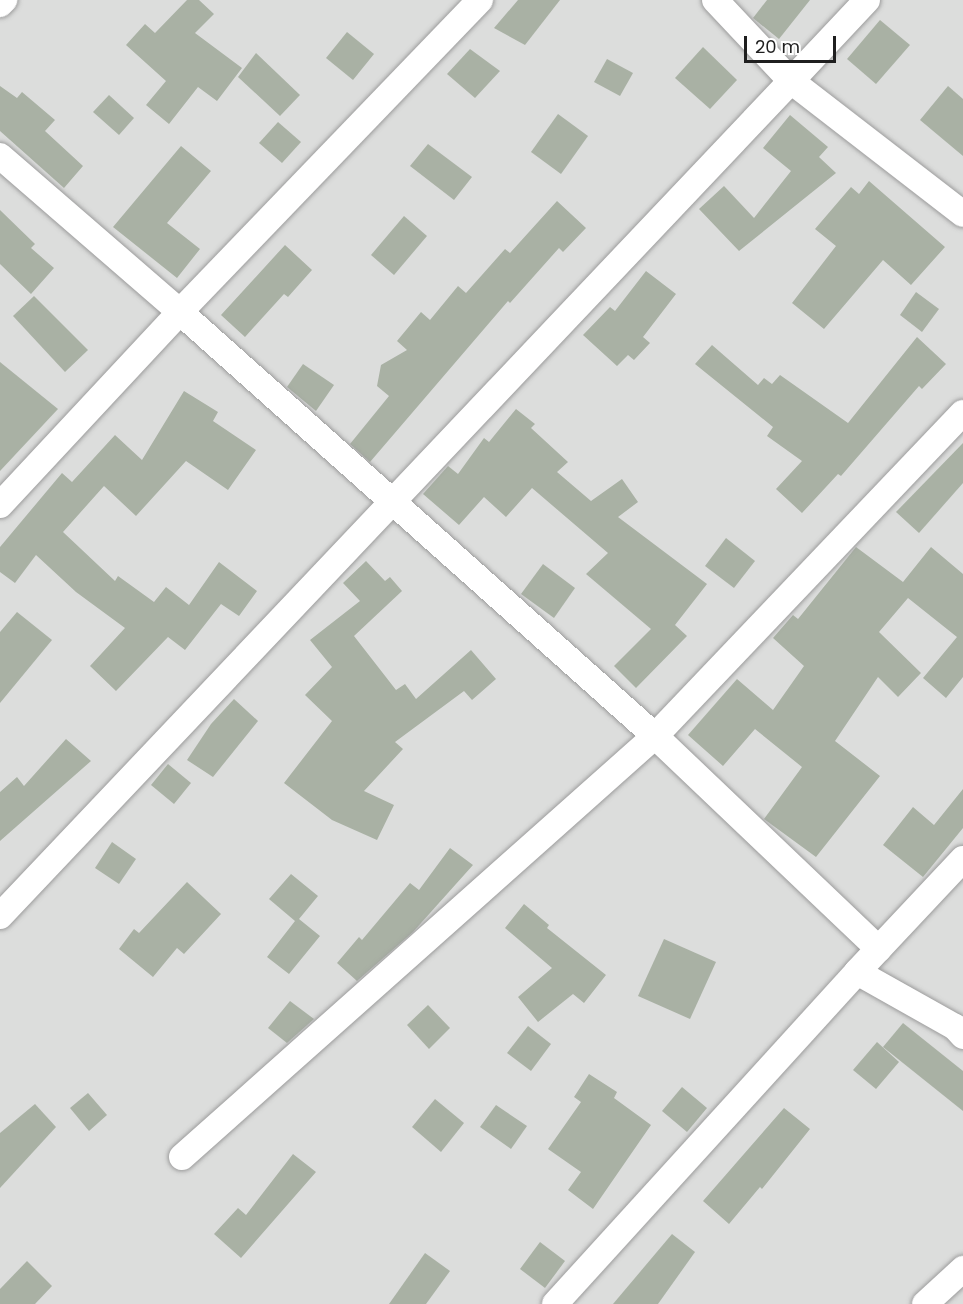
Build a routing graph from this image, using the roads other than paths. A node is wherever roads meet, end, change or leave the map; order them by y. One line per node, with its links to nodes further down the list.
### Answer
1 (4, 0): 5 (street)
2 (480, 0): 9 (street)
3 (715, 0): 6 (street)
4 (867, 0): 6 (street)
5 (0, 4)
6 (791, 81): 8 (street); 11 (street)
7 (0, 156): 9 (street)
8 (963, 214)
9 (180, 312): 11 (street); 12 (street)
10 (963, 414): 13 (street)
11 (395, 503): 13 (street); 15 (street)
12 (0, 506)
13 (656, 736): 16 (street); 19 (street)
14 (963, 859): 16 (street)
15 (0, 916)
16 (879, 949): 17 (street)
17 (857, 972): 18 (street); 21 (street)
18 (963, 1036)
19 (182, 1157)
20 (963, 1269): 22 (street)
21 (555, 1304)
22 (925, 1304)

